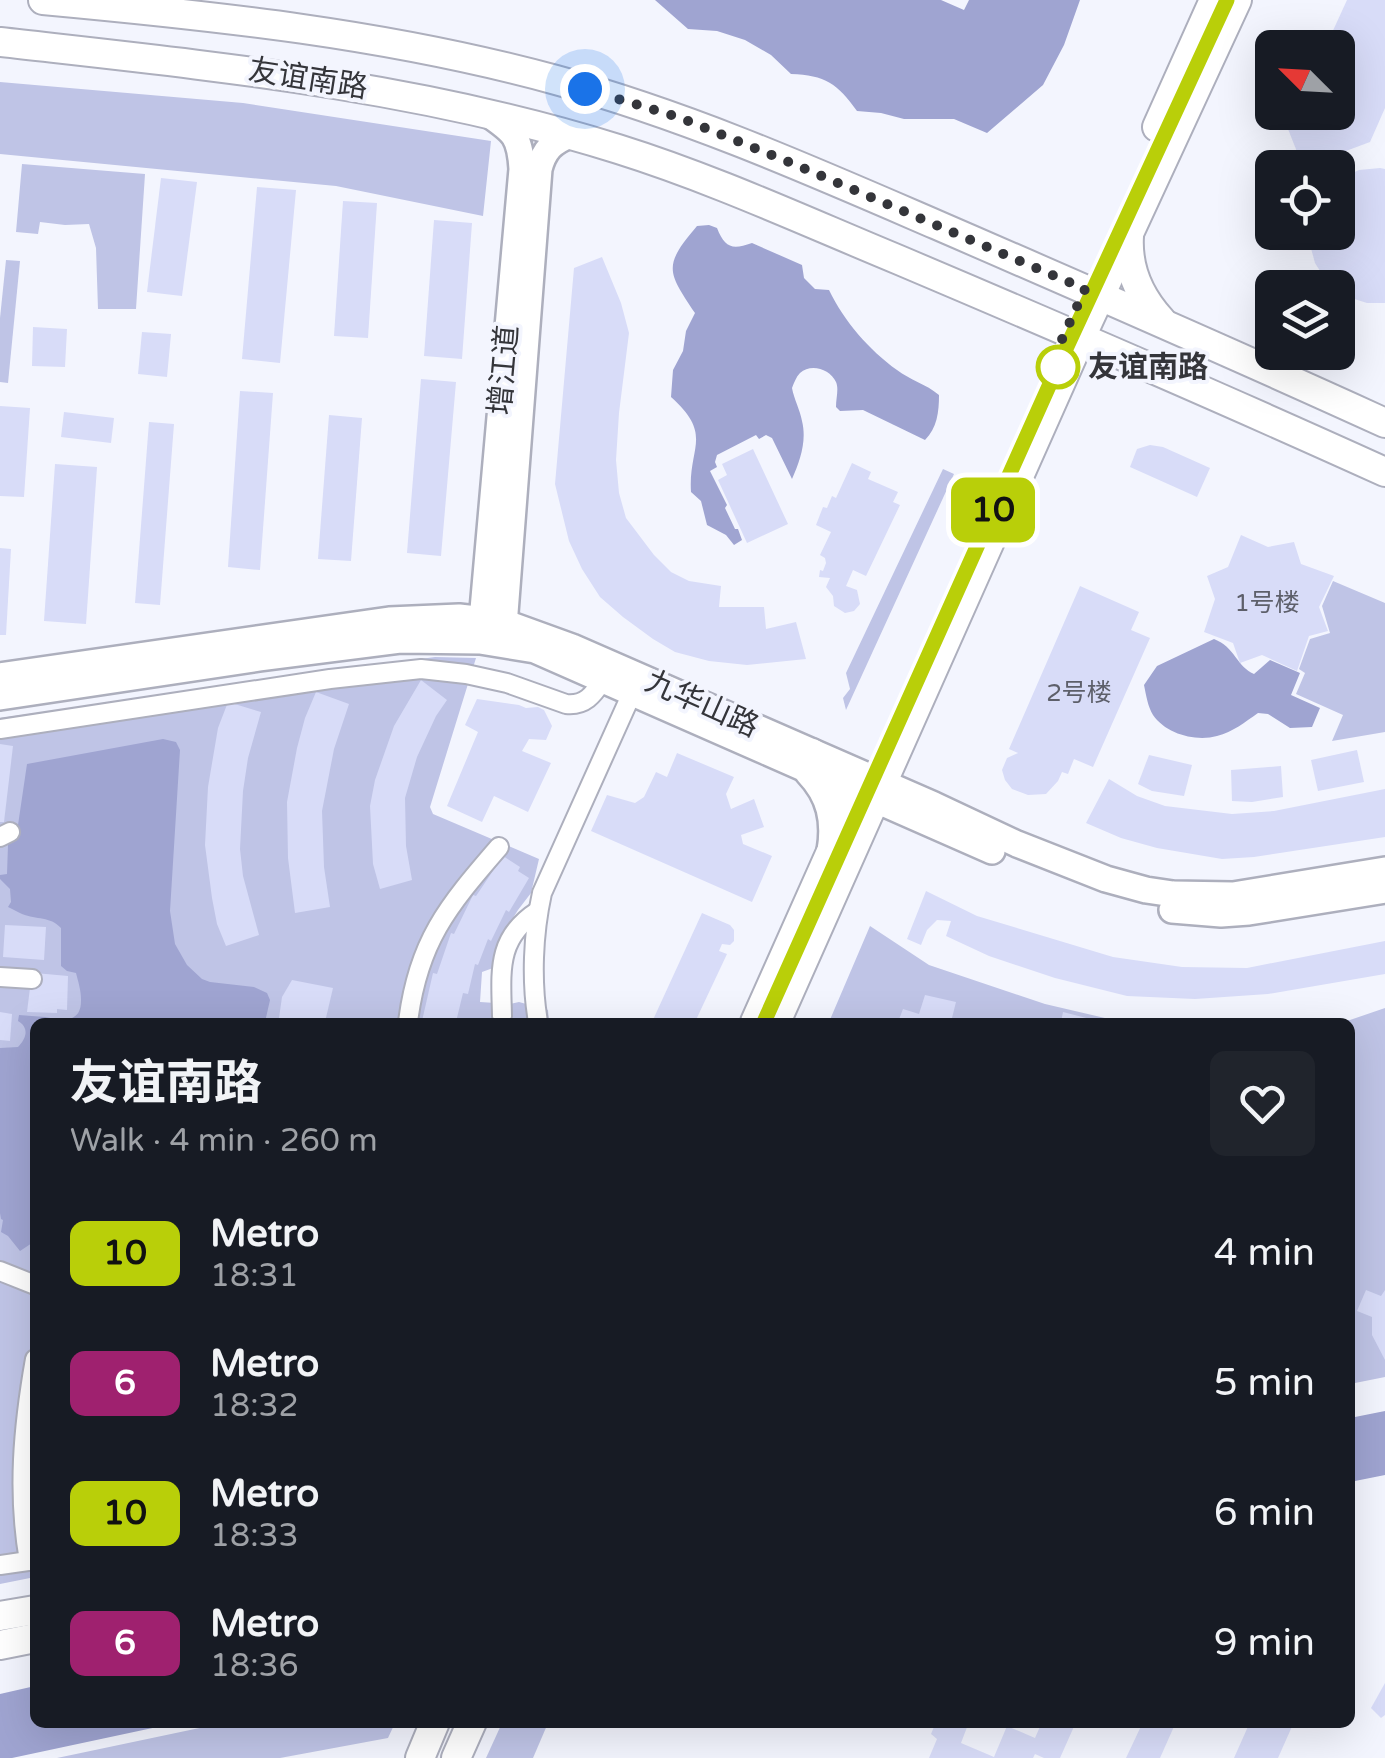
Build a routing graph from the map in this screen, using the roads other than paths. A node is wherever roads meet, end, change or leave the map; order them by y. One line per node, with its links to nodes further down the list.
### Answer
1 (43, 0): 8 (main road, 友谊南路)
2 (1214, 0): 8 (main road)
3 (1237, 0): 7 (main road)
4 (0, 42): 5 (main road, 友谊南路)
5 (488, 114): 6 (main road, 友谊南路); 13 (street, 增江道)
6 (570, 135): 10 (main road, 友谊南路); 13 (street, 增江道)
7 (1129, 234): 8 (main road); 9 (main road)
8 (1092, 292): 9 (main road, 友谊南路); 10 (main road)
9 (1165, 324): 11 (main road, 友谊南路)
10 (1074, 333): 12 (main road, 友谊南路); 20 (main road)
11 (1385, 423)
12 (1385, 472)
13 (492, 631): 14 (street, 九华山路); 15 (street, 九华山路); 17 (street, 九华山路); 19 (street, 九华山路)
14 (0, 676)
15 (603, 680): 16 (street, 九华山路); 18 (street)
16 (632, 693): 19 (street, 九华山路); 25 (street)
17 (0, 697)
18 (0, 728)
19 (809, 761): 20 (main road); 22 (street)
20 (864, 790): 22 (main road); 23 (street); 24 (street)
21 (499, 848): 28 (street)
22 (839, 859): 31 (main road); 32 (main road)
23 (1385, 870)
24 (1385, 890)
25 (538, 911): 29 (street); 30 (street)
26 (0, 977): 27 (street)
27 (32, 979)
28 (409, 1018)
29 (502, 1018)
30 (537, 1018)
31 (757, 1018)
32 (778, 1018)
33 (0, 1271): 34 (street)
34 (30, 1283)
35 (30, 1391): 36 (street)
36 (30, 1552)
37 (30, 1560): 38 (street)
38 (0, 1565)
39 (30, 1611): 40 (main road)
40 (0, 1616)
41 (30, 1639): 42 (main road)
42 (0, 1645)
43 (433, 1728): 45 (main road)
44 (469, 1728): 46 (main road)
45 (420, 1758)
46 (456, 1758)

